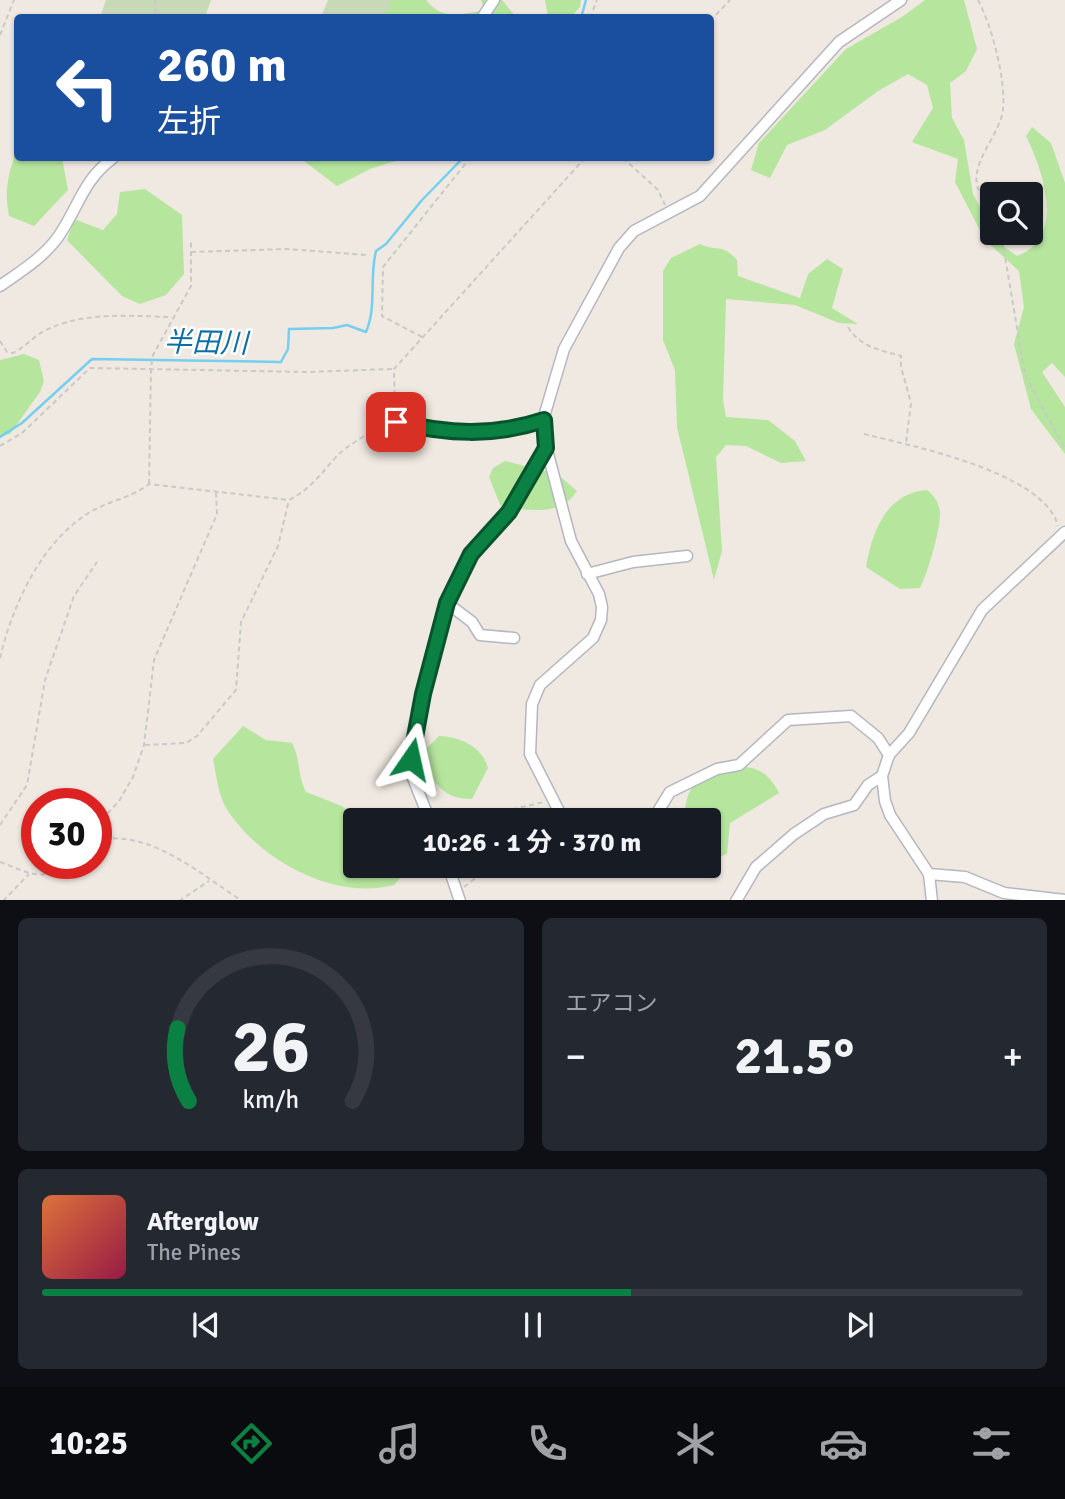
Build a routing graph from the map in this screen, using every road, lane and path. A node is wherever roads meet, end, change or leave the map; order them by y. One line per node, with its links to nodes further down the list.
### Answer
1 (14, 0): 6 (path)
2 (730, 0): 5 (path)
3 (901, 0): 12 (street)
4 (978, 0): 11 (path)
5 (714, 17)
6 (0, 35)
7 (110, 161): 17 (street)
8 (468, 161): 20 (path)
9 (582, 161): 20 (path)
10 (626, 161): 12 (path)
11 (980, 192)
12 (668, 212): 24 (street)
13 (191, 240): 15 (path)
14 (1003, 245): 30 (path)
15 (190, 253): 16 (path); 18 (path)
16 (367, 255)
17 (0, 286)
18 (173, 317): 21 (path); 22 (path)
19 (848, 327): 27 (path)
20 (423, 337): 23 (path)
21 (0, 341)
22 (150, 367): 23 (path); 28 (path); 31 (path)
23 (394, 369): 25 (path)
24 (544, 420): 25 (street); 29 (street)
25 (396, 422): 33 (path)
26 (864, 434): 27 (path)
27 (906, 444): 34 (path)
28 (0, 446)
29 (546, 448): 37 (street); 38 (street)
30 (1065, 449)
31 (149, 484): 32 (path); 40 (path)
32 (216, 492): 33 (path); 41 (path)
33 (289, 500): 41 (path)
34 (1063, 535): 42 (street)
35 (687, 556): 37 (street)
36 (97, 562): 52 (path)
37 (587, 574): 44 (street)
38 (447, 603): 39 (street); 47 (street)
39 (514, 638)
40 (0, 658)
41 (144, 745): 46 (path)
42 (889, 755): 43 (street); 51 (street)
43 (882, 776): 56 (street); 65 (street)
44 (552, 800): 45 (path); 50 (street)
45 (534, 804): 48 (path); 49 (path)
46 (112, 807)
47 (425, 808)
48 (517, 808)
49 (533, 808)
50 (557, 808)
51 (660, 808)
52 (0, 825)
53 (112, 839): 60 (path)
54 (0, 862): 55 (path)
55 (21, 871)
56 (929, 874): 66 (street); 67 (street)
57 (452, 878): 61 (street)
58 (478, 878): 61 (path)
59 (24, 879): 62 (path)
60 (210, 880): 63 (path); 64 (path)
61 (459, 896)
62 (4, 900)
63 (180, 900)
64 (240, 900)
65 (737, 900)
66 (932, 900)
67 (1065, 900)

